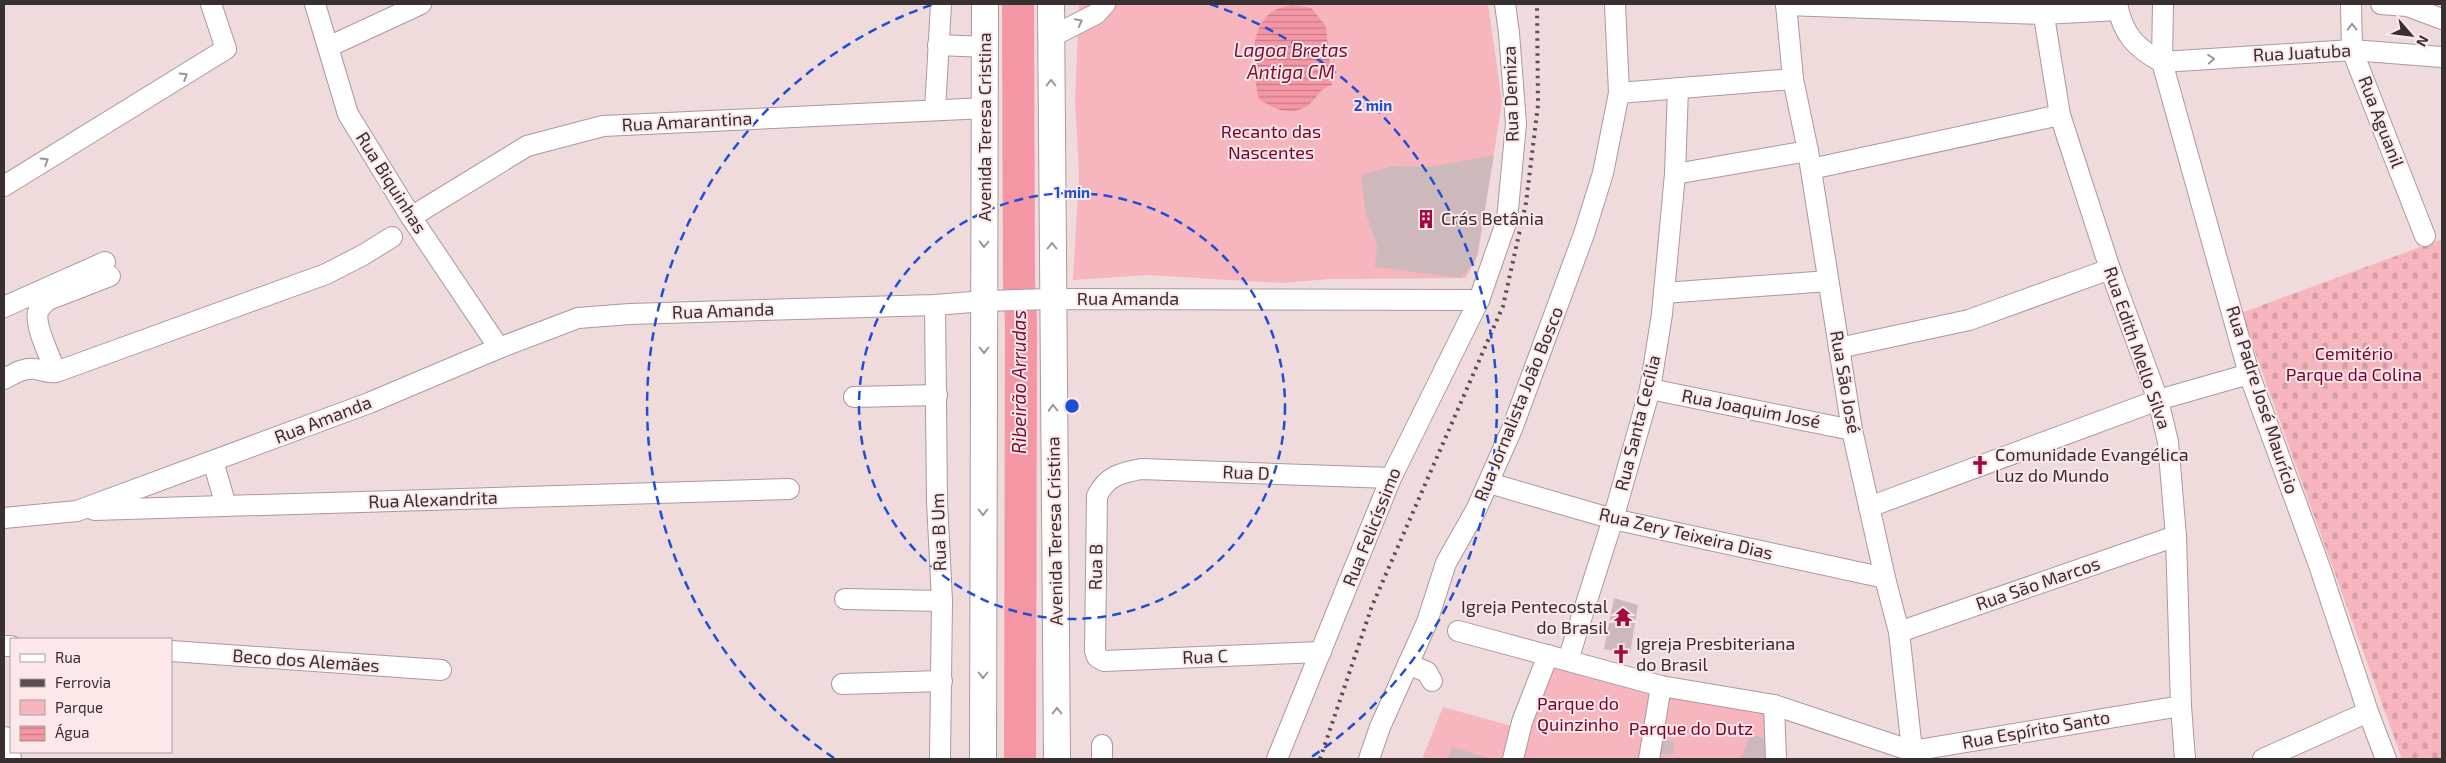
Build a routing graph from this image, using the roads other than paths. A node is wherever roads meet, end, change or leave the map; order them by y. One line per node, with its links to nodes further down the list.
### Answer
1 (211, 4): 33 (street, one-way to 1)
2 (315, 4): 20 (street, Rua Biquinhas)
3 (421, 4): 20 (street)
4 (941, 4): 19 (street)
5 (985, 4): 21 (main road, Avenida Teresa Cristina)
6 (1051, 4): 18 (main road, Avenida Teresa Cristina)
7 (1105, 4): 18 (street, one-way to 7)
8 (1505, 4): 41 (street, Rua Demiza)
9 (1615, 4): 27 (street, Rua Jornalista João Bosco)
10 (1786, 4): 16 (street); 25 (street, Rua São José)
11 (2163, 4): 24 (street, Rua Padre José Maurício)
12 (2352, 4): 22 (street, Rua Aguanil, one-way to 12)
13 (2382, 4): 14 (street)
14 (2407, 5): 17 (street)
15 (2118, 7): 16 (street); 24 (street)
16 (2043, 9): 30 (street, Rua Edith Mello Silva)
17 (2442, 19)
18 (1051, 37): 40 (main road, Avenida Teresa Cristina, one-way to 18)
19 (938, 45): 21 (street); 29 (street)
20 (328, 47): 34 (street, Rua Biquinhas)
21 (986, 47): 28 (main road, Avenida Teresa Cristina)
22 (2352, 50): 23 (street, Rua Juatuba); 24 (street, Rua Juatuba, one-way to 22); 36 (street, Rua Aguanil)
23 (2442, 57)
24 (2162, 62): 48 (street, Rua Padre José Maurício)
25 (1794, 79): 26 (street); 31 (street, Rua São José)
26 (1678, 88): 27 (street); 32 (street, Rua Santa Cecília)
27 (1619, 93): 57 (street, Rua Jornalista João Bosco)
28 (986, 108): 29 (street, Rua Amarantina); 42 (main road, Avenida Teresa Cristina, one-way to 42)
29 (935, 110): 34 (street, Rua Amarantina)
30 (2060, 115): 31 (street); 37 (street, Rua Edith Mello Silva)
31 (1810, 160): 32 (street); 38 (street, Rua São José)
32 (1675, 174): 39 (street, Rua Santa Cecília)
33 (4, 186)
34 (411, 216): 45 (street, Rua Biquinhas)
35 (392, 236): 47 (street)
36 (2425, 236)
37 (2110, 270): 46 (street); 53 (street, Rua Edith Mello Silva)
38 (1828, 281): 39 (street); 46 (street, Rua São José)
39 (1664, 293): 50 (street, Rua Santa Cecília)
40 (1044, 300): 41 (street, Rua Amanda); 42 (street, Rua Amanda); 90 (main road, Avenida Teresa Cristina, one-way to 40)
41 (1479, 300): 56 (street, Rua Felicíssimo)
42 (992, 301): 43 (street, Rua Amanda); 89 (main road, Avenida Teresa Cristina, one-way to 89)
43 (935, 305): 45 (street, Rua Amanda); 51 (street, Rua B Um)
44 (4, 307): 47 (street)
45 (499, 348): 55 (street, Rua Amanda)
46 (1839, 348): 54 (street, Rua São José)
47 (56, 372): 49 (street)
48 (2249, 374): 53 (street); 84 (street, Rua Padre José Maurício)
49 (4, 379)
50 (1650, 389): 54 (street, Rua Joaquim José); 64 (street, Rua Santa Cecília)
51 (937, 395): 52 (street); 68 (street, Rua B Um)
52 (854, 397)
53 (2158, 400): 61 (street); 65 (street, Rua Edith Mello Silva)
54 (1852, 430): 61 (street, Rua São José)
55 (213, 461): 60 (street); 62 (street, Rua Amanda)
56 (1391, 478): 58 (street, Rua D); 73 (street, Rua Felicíssimo)
57 (1489, 483): 64 (street, Rua Zery Teixeira Dias); 76 (street, Rua Jornalista João Bosco)
58 (1103, 484): 72 (street, Rua B)
59 (789, 489): 60 (street, Rua Alexandrita)
60 (226, 506): 62 (street, Rua Alexandrita)
61 (1870, 507): 66 (street, Rua São José)
62 (77, 511): 63 (street, Rua Amanda)
63 (4, 518)
64 (1613, 519): 66 (street, Rua Zery Teixeira Dias); 75 (street, Rua Santa Cecília)
65 (2176, 536): 70 (street, Rua São Marcos); 83 (street, Rua Edith Mello Silva)
66 (1885, 578): 70 (street, Rua São José)
67 (845, 599): 68 (street)
68 (942, 601): 78 (street, Rua B Um)
69 (1458, 631): 74 (street, Rua Espírito Santo)
70 (1899, 632): 86 (street, Rua São José)
71 (172, 651): 77 (street, Beco dos Alemães)
72 (1095, 651): 73 (street, Rua C)
73 (1321, 652): 91 (street, Rua Felicíssimo)
74 (1548, 655): 75 (street, Rua Espírito Santo); 93 (street)
75 (1568, 660): 81 (street, Rua Espírito Santo)
76 (1408, 664): 79 (street); 92 (street, Rua Jornalista João Bosco)
77 (441, 670)
78 (942, 681): 80 (street); 88 (street, Rua B Um)
79 (1432, 681)
80 (842, 684)
81 (1661, 686): 82 (street, Rua Espírito Santo); 94 (street)
82 (1774, 705): 86 (street, Rua Espírito Santo); 95 (street)
83 (2181, 706): 86 (street, Rua Espírito Santo); 96 (street, Rua Edith Mello Silva)
84 (2368, 712): 97 (street); 98 (street, Rua Padre José Maurício)
85 (4, 740): 87 (main road)
86 (1912, 755)
87 (8, 759)
88 (940, 759)
89 (982, 759)
90 (1057, 759)
91 (1277, 759)
92 (1369, 759)
93 (1513, 759)
94 (1649, 759)
95 (1776, 759)
96 (2185, 759)
97 (2263, 759)
98 (2386, 759)

